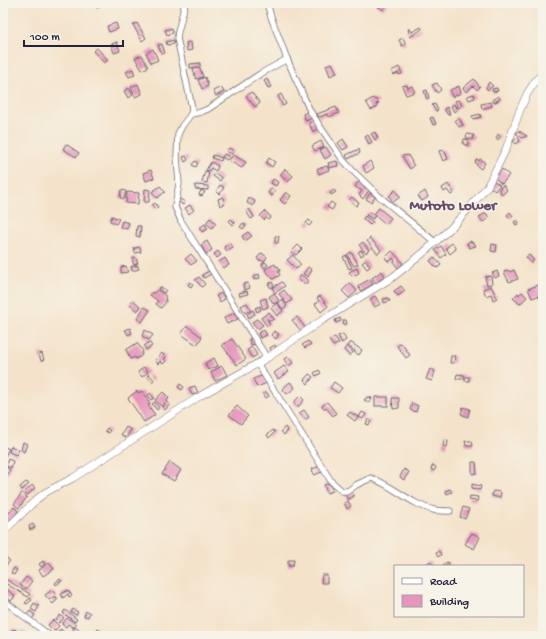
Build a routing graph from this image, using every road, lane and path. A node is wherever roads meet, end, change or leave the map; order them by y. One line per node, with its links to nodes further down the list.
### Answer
1 (185, 3): 5 (street)
2 (267, 3): 3 (street)
3 (287, 59): 5 (street); 6 (street)
4 (543, 73): 6 (street)
5 (191, 114): 7 (street)
6 (435, 242): 7 (street)
7 (268, 358): 8 (street)
8 (257, 363): 9 (street); 10 (street)
9 (450, 511)
10 (3, 532)
11 (3, 600): 12 (street)
12 (50, 636)

